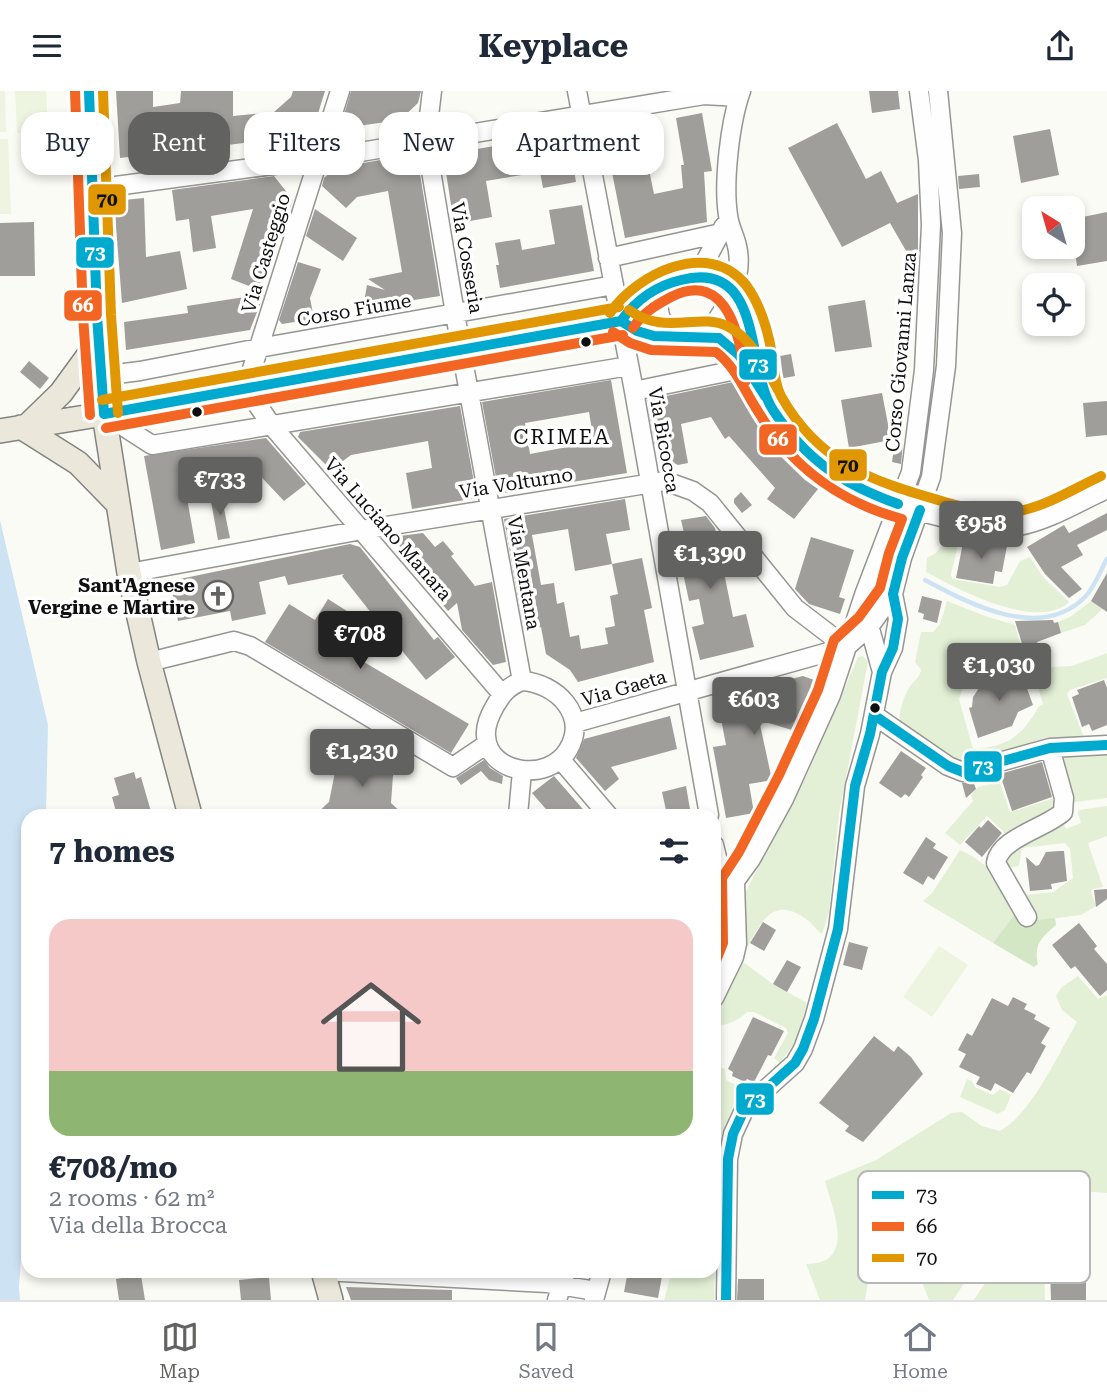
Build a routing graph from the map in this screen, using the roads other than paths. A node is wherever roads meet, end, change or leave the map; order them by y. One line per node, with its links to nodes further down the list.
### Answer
1 (89, 91): 16 (main road)
2 (341, 91): 8 (street, Via Casteggio)
3 (432, 91): 9 (street, Via Cosseria)
4 (577, 91): 10 (street, Via Bicocca)
5 (919, 91): 43 (street, Corso Giovanni Lanza)
6 (937, 91): 43 (street, Corso Giovanni Lanza)
7 (740, 94): 11 (street); 17 (street)
8 (334, 112)
9 (429, 112)
10 (581, 112)
11 (605, 112)
12 (244, 169): 16 (street)
13 (313, 175): 28 (street, Via Casteggio)
14 (432, 175): 23 (street, Via Cosseria)
15 (593, 175): 18 (street, Via Bicocca)
16 (93, 189): 27 (main road)
17 (724, 224): 18 (street); 19 (street); 22 (street)
18 (608, 258): 20 (street, Via Bicocca)
19 (697, 277): 21 (street); 22 (street)
20 (614, 285): 23 (street, Corso Fiume); 24 (street, Via Bicocca)
21 (660, 287): 24 (street); 26 (street)
22 (732, 291): 25 (street); 33 (street)
23 (455, 313): 28 (street, Corso Fiume); 29 (street, Via Cosseria)
24 (621, 321): 26 (street); 29 (street); 31 (street, Via Bicocca)
25 (706, 336): 26 (street); 30 (street)
26 (672, 338)
27 (99, 341): 32 (main road); 39 (main road)
28 (259, 348): 32 (street, Corso Fiume); 34 (street, Via Casteggio)
29 (461, 349): 34 (street); 36 (street, Via Mentana)
30 (746, 365): 33 (street); 35 (street)
31 (629, 366): 35 (street, Via Bicocca); 36 (street)
32 (101, 376): 37 (main road)
33 (761, 387): 43 (street)
34 (246, 388): 37 (street); 38 (street, Via Luciano Manara)
35 (634, 391): 40 (street, Via Bicocca)
36 (469, 392): 38 (street); 44 (street, Via Mentana)
37 (104, 414): 38 (street); 39 (main road); 42 (main road)
38 (272, 426): 45 (street, Via Luciano Manara)
39 (16, 428): 42 (main road)
40 (650, 483): 44 (street, Via Volturno); 50 (street, Via Volturno); 54 (street, Via Bicocca)
41 (1107, 489): 43 (street)
42 (118, 504): 46 (main road)
43 (909, 507): 47 (street, Corso Giovanni Lanza); 48 (street, Corso Giovanni Lanza)
44 (492, 508): 45 (street, Via Volturno); 53 (street, Via Mentana)
45 (362, 530): 46 (street, Via Volturno); 55 (street, Via Luciano Manara)
46 (129, 573): 51 (main road)
47 (893, 594): 49 (street, Corso Giovanni Lanza); 52 (street)
48 (864, 595): 49 (street); 50 (street, Corso Giovanni Lanza)
49 (869, 627): 50 (street, Corso Giovanni Lanza); 52 (street)
50 (846, 647): 54 (street, Via Gaeta); 67 (street, Corso Giovanni Lanza)
51 (149, 662): 58 (street); 63 (main road)
52 (882, 672): 56 (street)
53 (522, 681): 55 (street); 57 (street)
54 (686, 692): 57 (street, Via Gaeta); 66 (street, Via Bicocca)
55 (502, 694): 58 (street)
56 (874, 715): 60 (street); 76 (street)
57 (575, 723): 61 (street)
58 (487, 744): 62 (street)
59 (1107, 745): 60 (street)
60 (1050, 748): 68 (street)
61 (561, 760): 62 (street); 65 (street)
62 (522, 771): 64 (street)
63 (188, 809)
64 (519, 809)
65 (603, 809)
66 (708, 809)
67 (725, 888): 69 (street)
68 (1027, 917)
69 (721, 984)
70 (325, 1278): 75 (main road)
71 (505, 1278): 73 (street)
72 (600, 1278): 74 (street)
73 (561, 1285): 74 (street)
74 (595, 1296)
75 (331, 1300)
76 (726, 1300)

